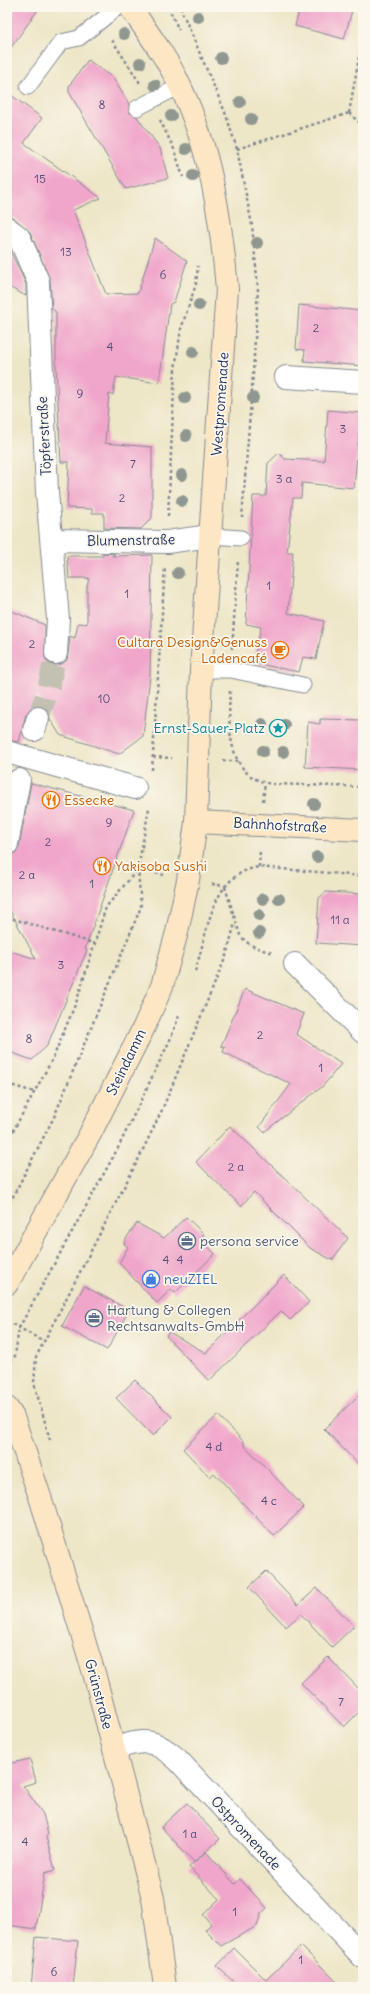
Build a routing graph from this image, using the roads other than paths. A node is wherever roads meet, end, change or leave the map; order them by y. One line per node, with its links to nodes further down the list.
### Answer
1 (118, 7): 4 (lane)
2 (130, 7): 3 (main road, Westpromenade)
3 (180, 86): 5 (lane); 9 (main road, Westpromenade)
4 (28, 87)
5 (137, 108)
6 (7, 228): 11 (street, Töpferstraße)
7 (286, 377): 8 (street)
8 (363, 382)
9 (210, 536): 10 (lane); 11 (street, Blumenstraße); 13 (main road, Westpromenade)
10 (241, 538)
11 (52, 540): 12 (street, Töpferstraße)
12 (56, 653)
13 (201, 670): 14 (lane); 18 (main road, Westpromenade)
14 (302, 685)
15 (36, 724): 16 (street)
16 (15, 755): 17 (street); 20 (street)
17 (143, 795)
18 (196, 822): 19 (main road, Bahnhofstraße); 23 (main road, Steindamm)
19 (363, 830)
20 (7, 844)
21 (295, 964): 22 (street)
22 (363, 1032)
23 (7, 1284)
24 (7, 1408): 25 (main road, Grünstraße)
25 (114, 1748): 26 (street, Ostpromenade); 27 (main road, Grünstraße)
26 (363, 1957)
27 (165, 1987)

